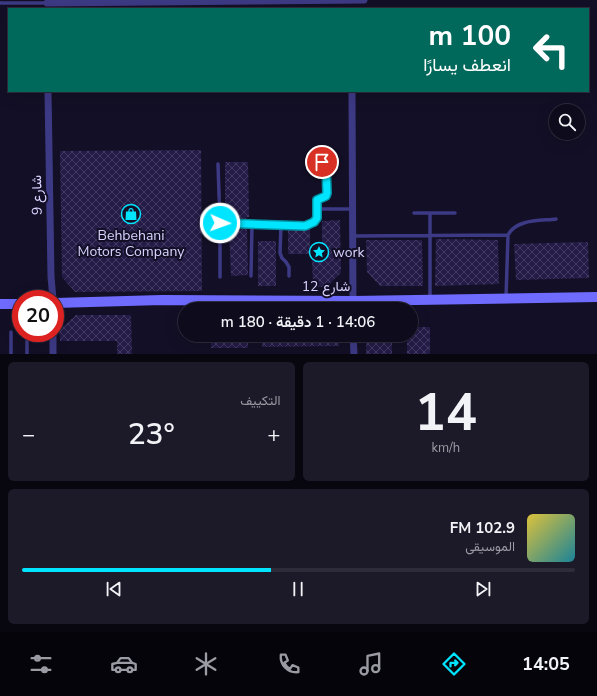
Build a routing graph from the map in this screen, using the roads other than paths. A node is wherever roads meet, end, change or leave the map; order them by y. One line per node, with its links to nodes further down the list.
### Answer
1 (352, 0): 2 (street); 5 (street)
2 (364, 0)
3 (8, 1): 4 (lane); 5 (lane)
4 (0, 3)
5 (47, 4)
6 (48, 92): 25 (street, شارع 9)
7 (352, 92): 11 (street)
8 (312, 162): 10 (lane)
9 (218, 164): 16 (lane)
10 (317, 209): 11 (lane); 18 (lane)
11 (353, 209): 21 (street)
12 (414, 213): 14 (lane)
13 (455, 213): 14 (lane)
14 (430, 214): 19 (lane)
15 (556, 219): 20 (lane)
16 (220, 223): 17 (lane); 24 (lane)
17 (252, 224): 18 (lane); 22 (lane)
18 (281, 225): 23 (lane)
19 (429, 235): 20 (lane); 21 (lane); 28 (lane)
20 (508, 235): 27 (lane)
21 (353, 236): 30 (street)
22 (251, 276)
23 (289, 276)
24 (220, 277)
25 (52, 290)
26 (597, 297): 27 (street, شارع 12)
27 (506, 298): 28 (street, شارع 12)
28 (430, 299): 31 (street, شارع 12)
29 (238, 302): 32 (street, شارع 12)
30 (353, 302)
31 (392, 302)
32 (64, 303)
33 (0, 304): 34 (street)
34 (12, 304)
35 (11, 332): 39 (lane)
36 (27, 342): 40 (lane)
37 (53, 342): 42 (street)
38 (354, 342): 43 (street)
39 (11, 354)
40 (27, 354)
41 (50, 354): 42 (lane)
42 (53, 354)
43 (354, 354)

